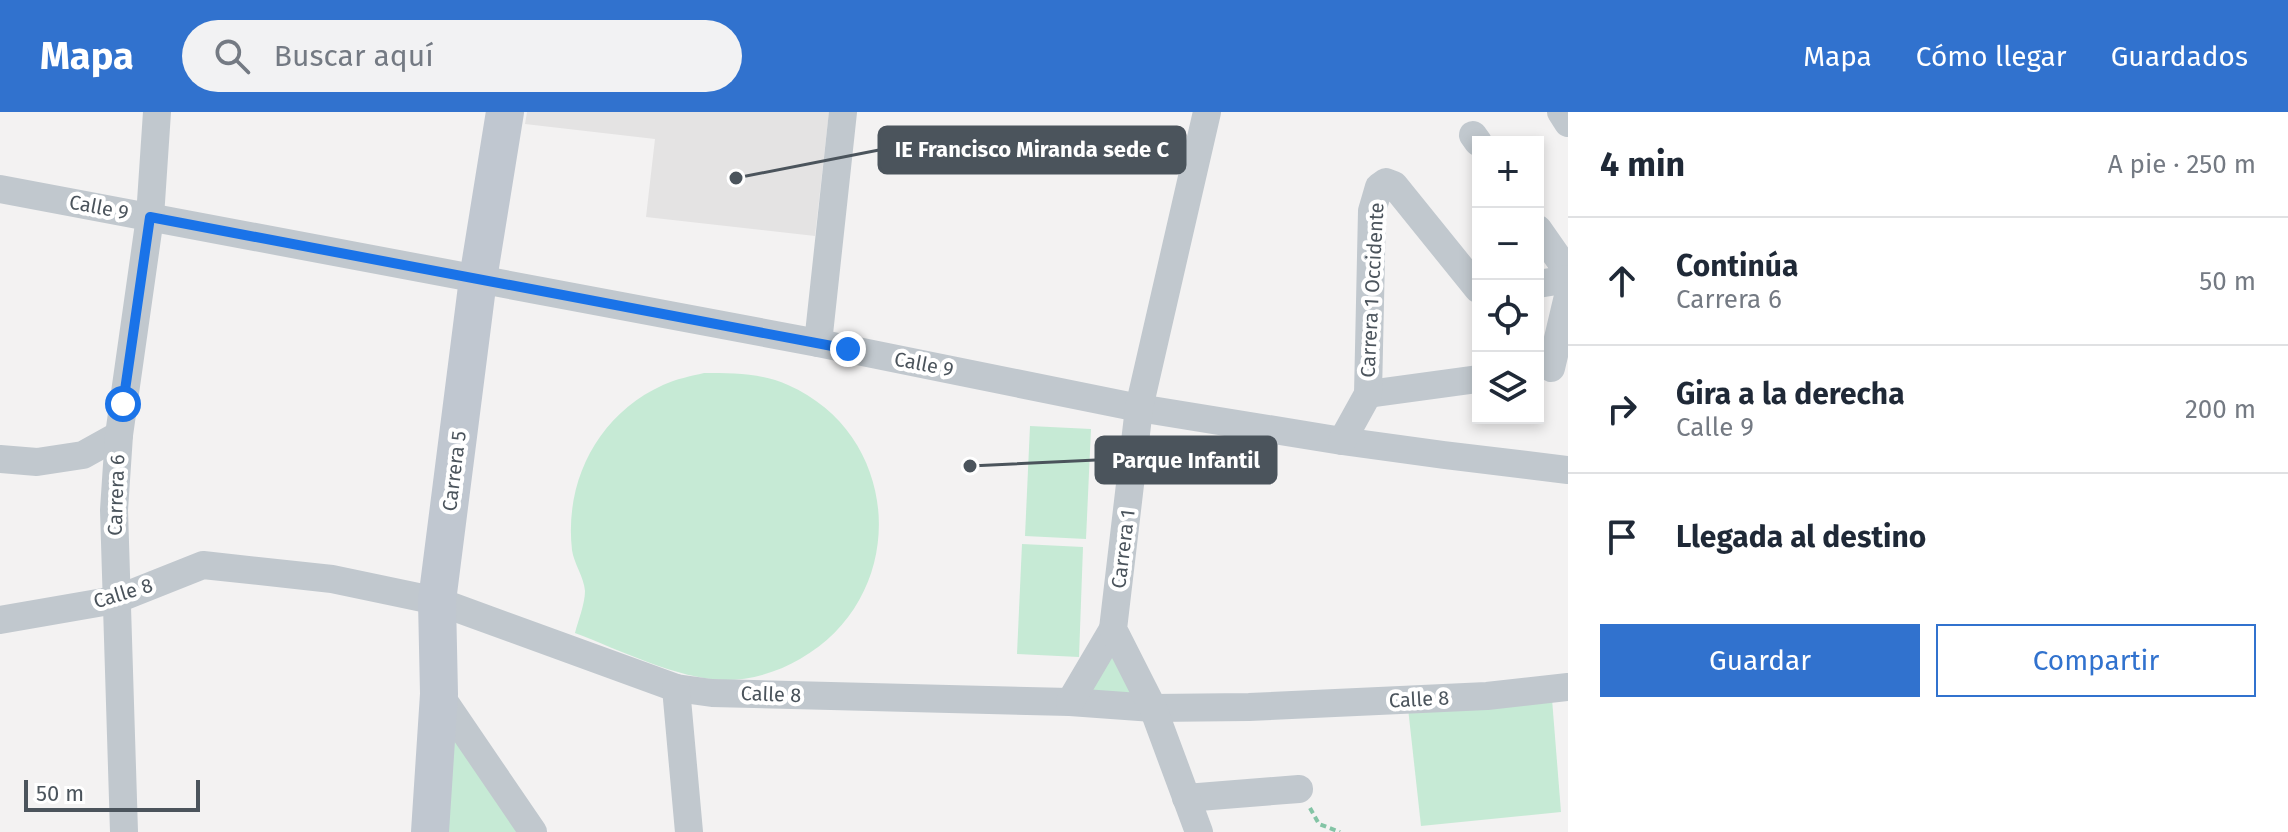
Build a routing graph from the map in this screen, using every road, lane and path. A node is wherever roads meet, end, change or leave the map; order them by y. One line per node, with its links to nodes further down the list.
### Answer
1 (157, 112): 8 (street, Carrera 6)
2 (505, 112): 11 (street, Carrera 5)
3 (843, 112): 16 (street)
4 (1207, 112): 20 (street, Carrera 1)
5 (1561, 112): 6 (street)
6 (1568, 123)
7 (0, 189): 8 (street, Calle 9)
8 (150, 217): 11 (street, Calle 9); 21 (street, Carrera 6)
9 (1544, 238): 10 (street)
10 (1568, 272)
11 (478, 279): 16 (street, Calle 9); 26 (street, Carrera 5)
12 (1568, 279): 14 (street)
13 (1472, 282): 19 (street, Carrera 1 Occidente)
14 (1544, 283)
15 (1568, 296): 17 (street)
16 (818, 343): 20 (street, Calle 9)
17 (1552, 369)
18 (1472, 380): 19 (street)
19 (1368, 394): 22 (street, Carrera 1 Occidente)
20 (1139, 408): 22 (street, Calle 9); 28 (street, Carrera 1)
21 (119, 435): 23 (street); 25 (street, Carrera 6)
22 (1342, 441): 24 (street, Calle 9)
23 (0, 459)
24 (1568, 470)
25 (115, 600): 26 (street, Calle 8); 27 (street, Calle 8); 36 (street, Carrera 6)
26 (437, 601): 30 (street, Calle 8); 31 (street, Carrera 5)
27 (0, 620)
28 (1113, 629): 32 (street); 33 (street)
29 (1568, 687): 33 (street, Calle 8)
30 (676, 688): 32 (street, Calle 8); 39 (street)
31 (439, 694): 37 (street, Carrera 5); 38 (street)
32 (1070, 702): 33 (street, Calle 8)
33 (1153, 708): 35 (street)
34 (1299, 789): 35 (street); 41 (path)
35 (1186, 798): 40 (street)
36 (124, 832)
37 (430, 832)
38 (533, 832)
39 (689, 832)
40 (1199, 832)
41 (1340, 832)

